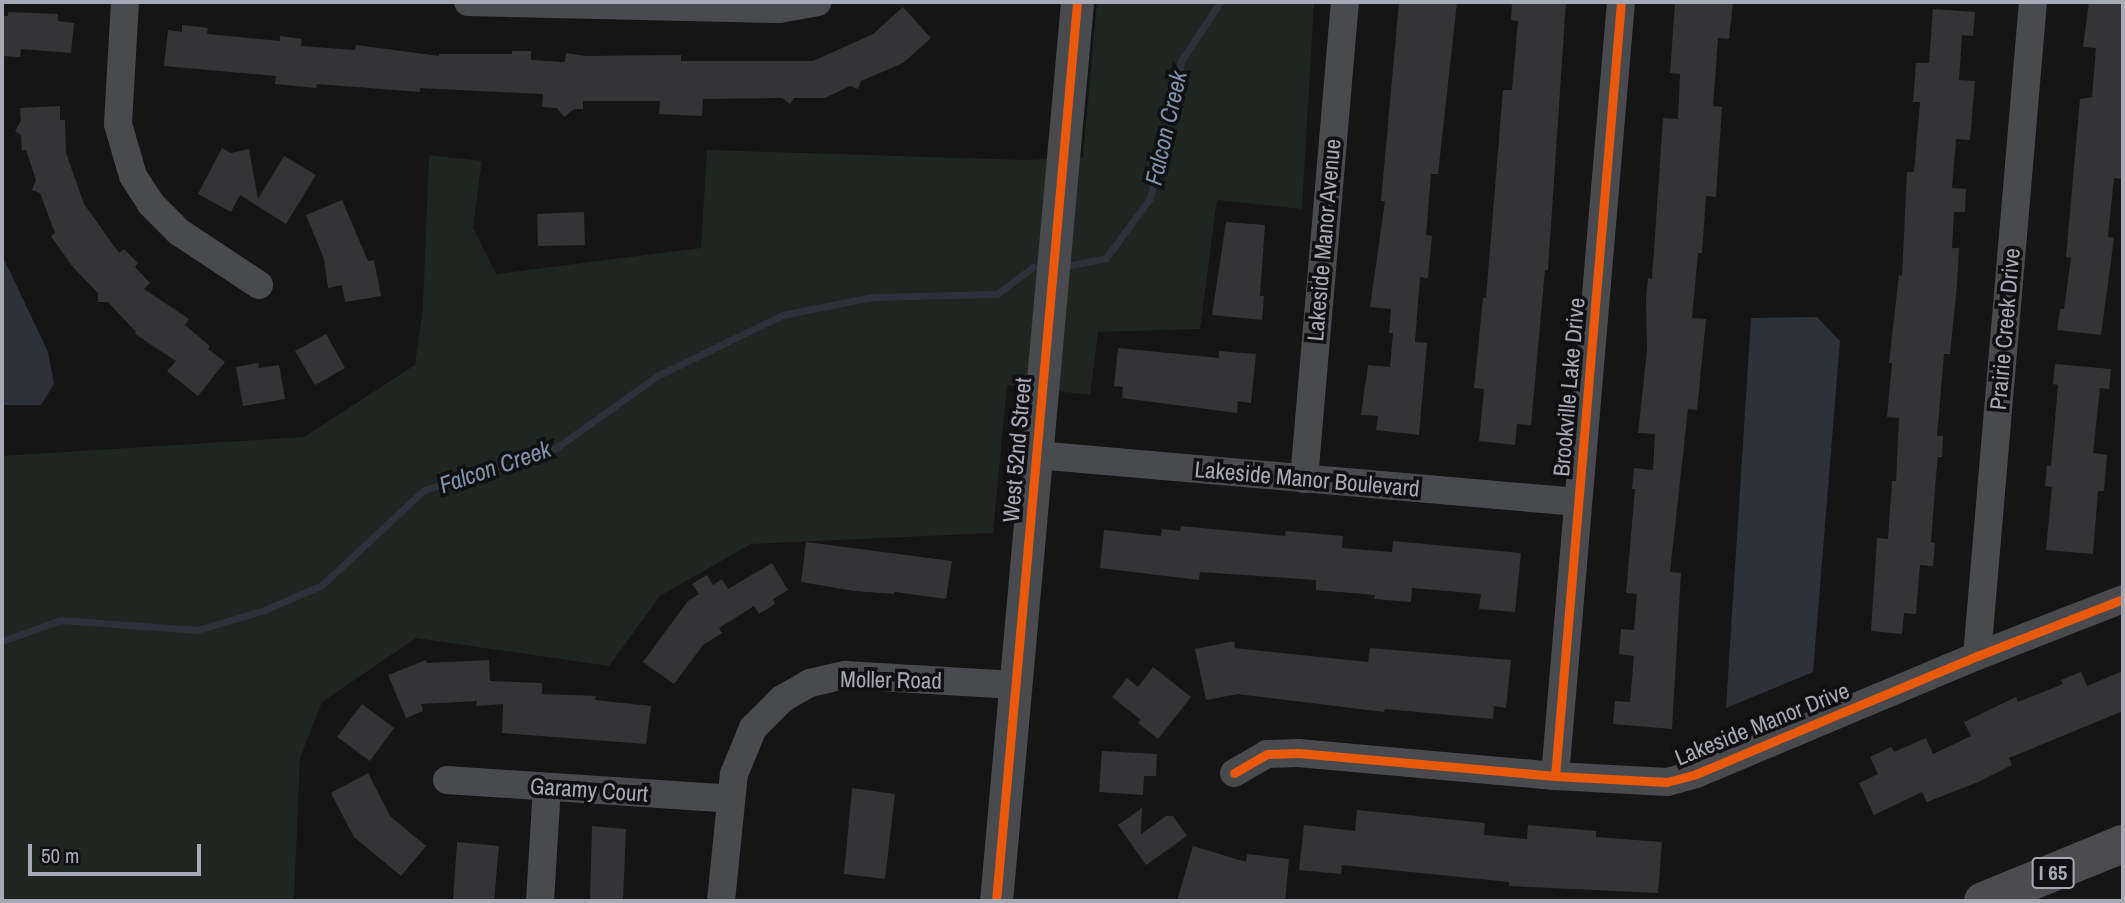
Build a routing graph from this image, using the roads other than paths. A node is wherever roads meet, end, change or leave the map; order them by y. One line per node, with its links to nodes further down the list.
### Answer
1 (125, 2): 8 (street)
2 (468, 2): 3 (street)
3 (817, 2)
4 (1077, 2): 9 (street, West 52nd Street)
5 (1345, 2): 10 (street, Lakeside Manor Avenue)
6 (1621, 2): 11 (street, Brookville Lake Drive)
7 (2033, 2): 13 (street, Prairie Creek Drive)
8 (258, 285)
9 (1036, 456): 10 (street, Lakeside Manor Boulevard); 14 (street, West 52nd Street)
10 (1304, 478): 11 (street, Lakeside Manor Boulevard)
11 (1578, 502): 16 (street, Brookville Lake Drive)
12 (2123, 599): 13 (street, Lakeside Manor Drive)
13 (1977, 656): 16 (street, Lakeside Manor Drive)
14 (1015, 685): 19 (street, Moller Road); 23 (street, West 52nd Street)
15 (1234, 773): 16 (street, Lakeside Manor Drive)
16 (1555, 776)
17 (447, 780): 18 (street, Garamy Court)
18 (547, 787): 19 (street, Garamy Court); 21 (street)
19 (730, 799): 22 (street, Moller Road)
20 (2123, 844): 24 (highway, I 65)
21 (540, 901)
22 (721, 901)
23 (996, 901)
24 (1983, 901)

